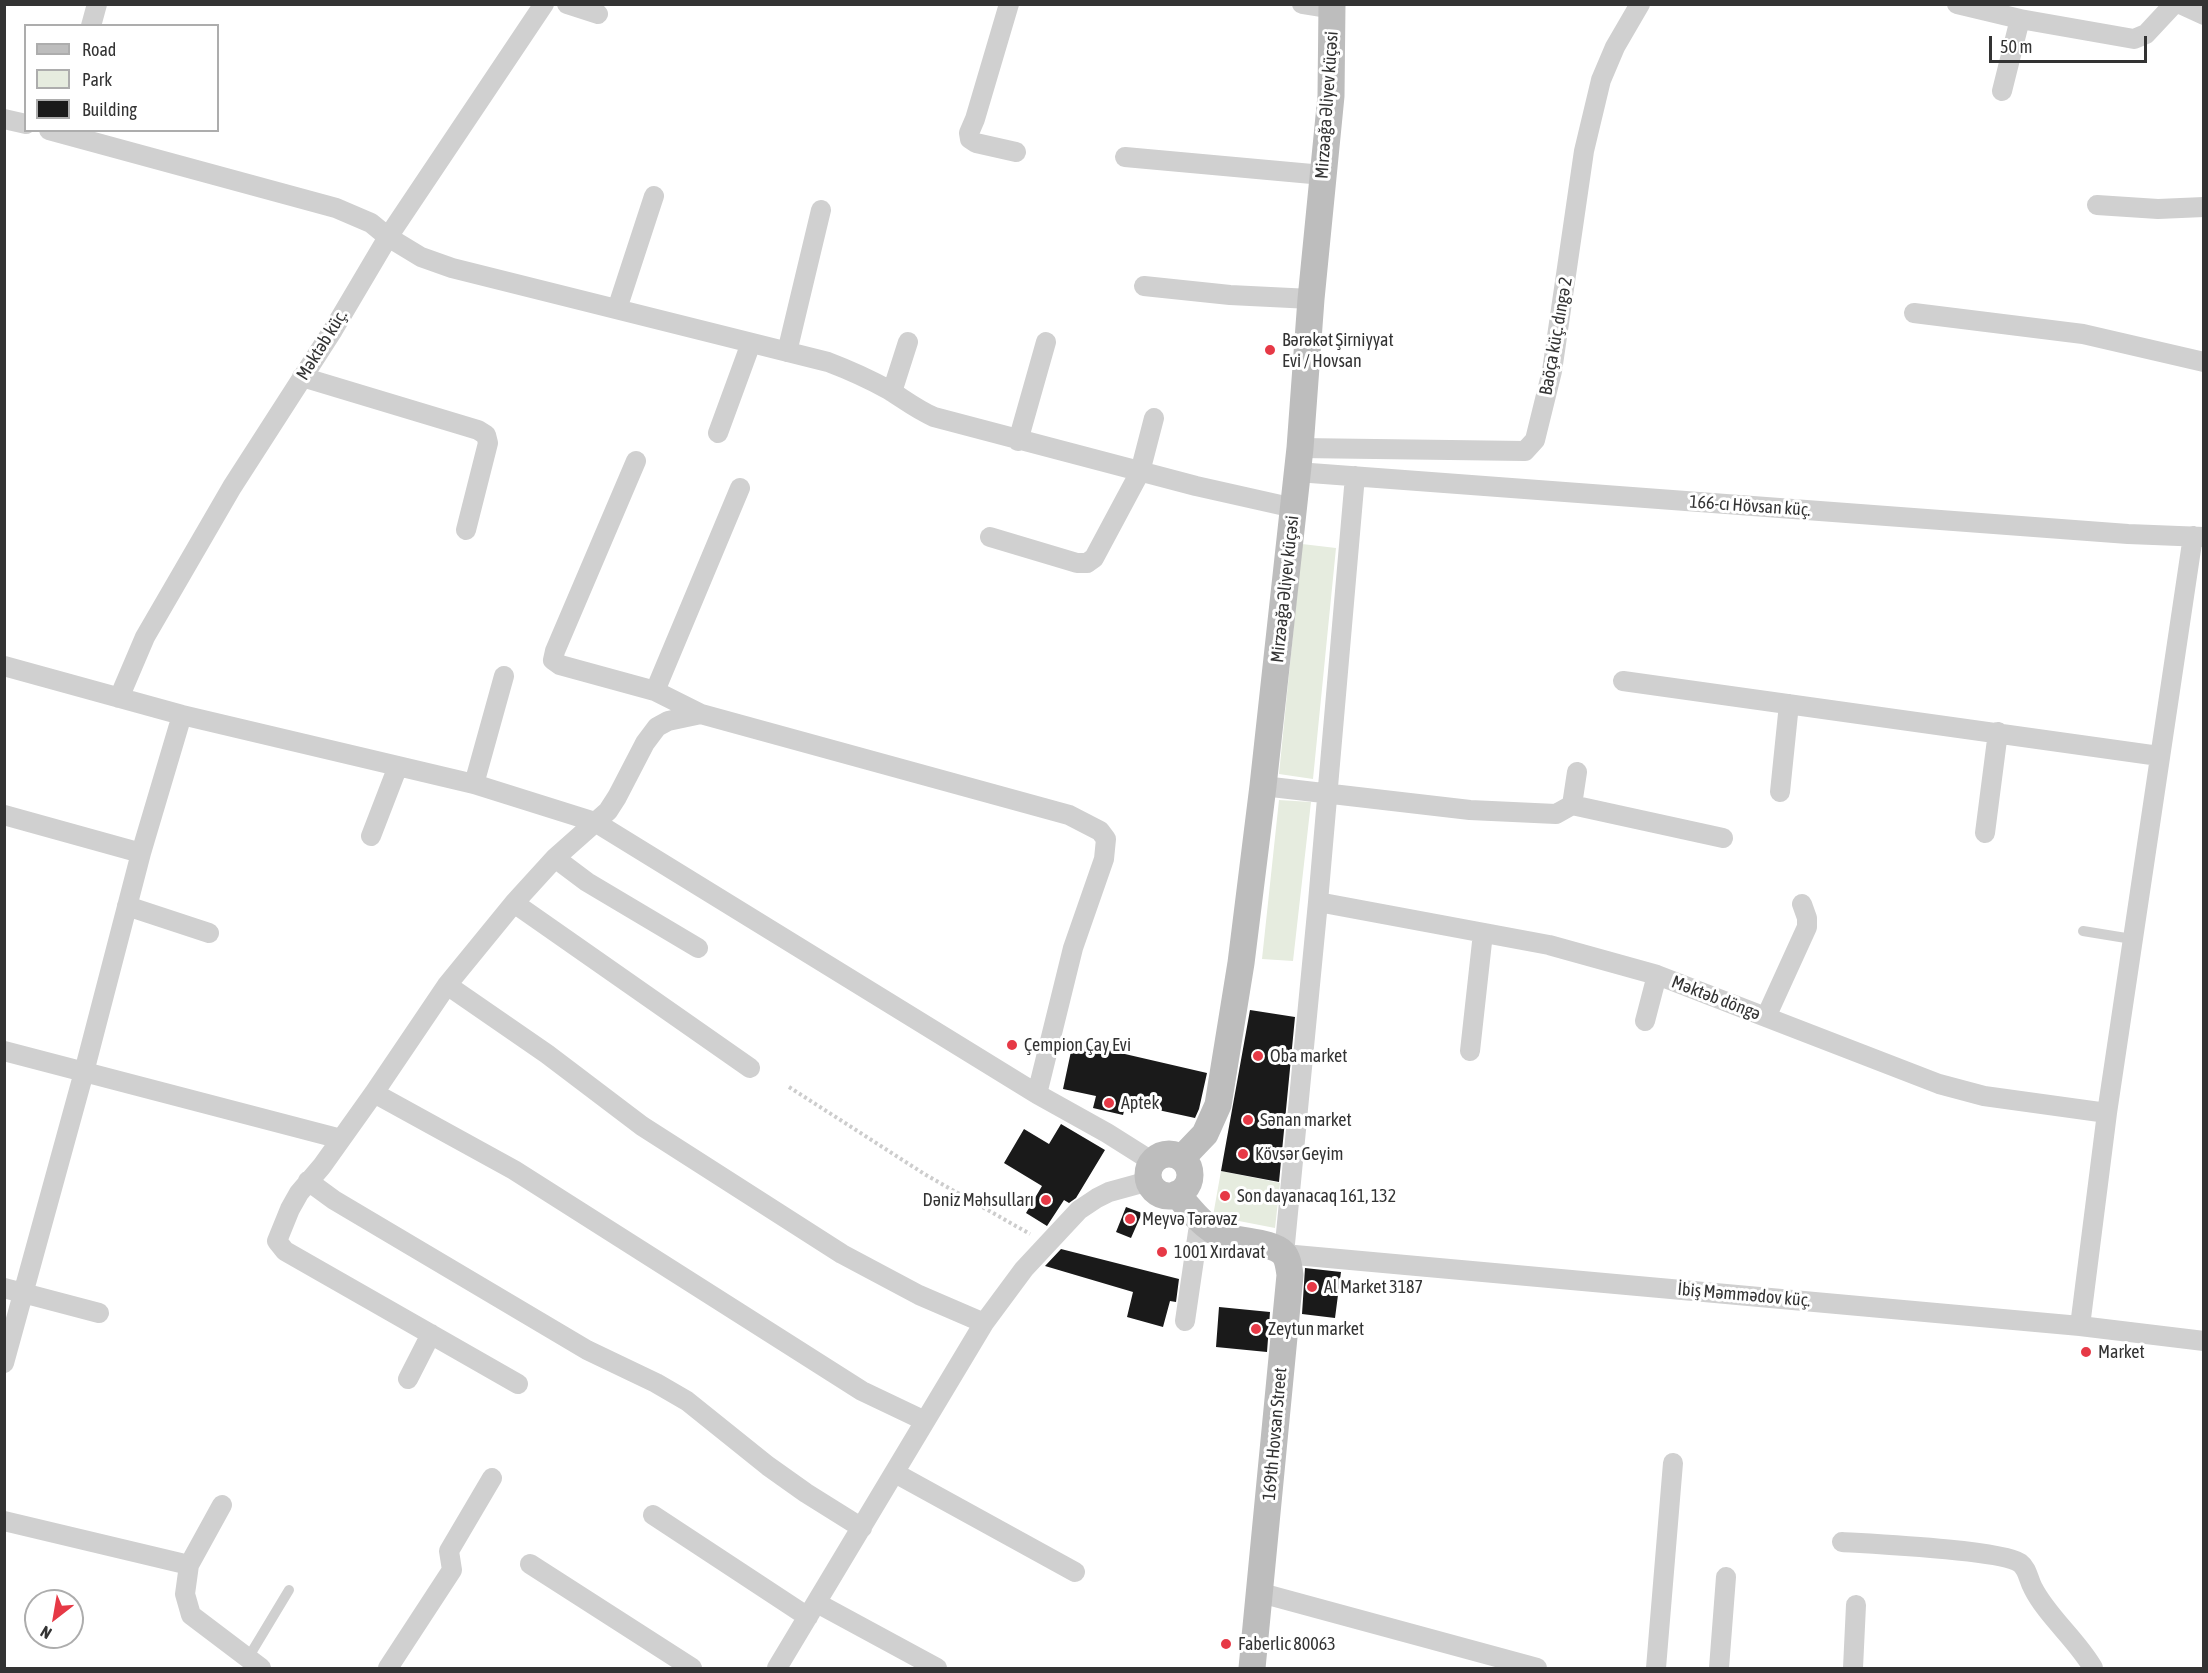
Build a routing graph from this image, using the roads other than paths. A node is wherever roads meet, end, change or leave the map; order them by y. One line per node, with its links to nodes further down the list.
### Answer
1 (98, 4): 14 (street)
2 (544, 4): 26 (street, Məktəb küç.)
3 (567, 4): 11 (street)
4 (1009, 4): 19 (street)
5 (1302, 4): 10 (street)
6 (1640, 4): 41 (street, Baöça küç. dıngə 2)
7 (1957, 4): 13 (street)
8 (2174, 4): 13 (street)
9 (2180, 4): 12 (street)
10 (1332, 7): 21 (street, Mirzəağa Əliyev küçəsi)
11 (598, 14)
12 (2204, 15)
13 (2020, 19): 15 (street)
14 (92, 24)
15 (2002, 91)
16 (4, 118): 17 (street)
17 (24, 123)
18 (58, 132): 26 (street)
19 (1016, 152)
20 (1125, 157): 21 (street)
21 (1323, 175): 28 (street, Mirzəağa Əliyev küçəsi)
22 (654, 196): 29 (street)
23 (2097, 205): 24 (street)
24 (2204, 207)
25 (821, 210): 34 (street)
26 (388, 237): 29 (street); 36 (street, Məktəb küç.)
27 (1144, 286): 28 (street)
28 (1311, 299): 41 (street, Mirzəağa Əliyev küçəsi)
29 (617, 309): 33 (street)
30 (1914, 313): 35 (street)
31 (908, 342): 37 (street)
32 (1046, 342): 40 (street)
33 (751, 343): 34 (street); 39 (street)
34 (787, 352): 37 (street)
35 (2204, 362)
36 (302, 377): 47 (street); 54 (street, Məktəb küç.)
37 (892, 392): 40 (street)
38 (1154, 418): 43 (street)
39 (718, 433)
40 (1018, 441): 43 (street)
41 (1298, 460): 44 (street, 166-cı Hövsan küç.); 46 (street, Mirzəağa Əliyev küçəsi)
42 (636, 461): 53 (street)
43 (1140, 472): 46 (street); 49 (street)
44 (1355, 476): 48 (street, 166-cı Hövsan küç.); 65 (street)
45 (740, 488): 53 (street)
46 (1294, 508): 63 (street, Mirzəağa Əliyev küçəsi)
47 (466, 530)
48 (2198, 536): 59 (street)
49 (990, 537)
50 (4, 666): 54 (street)
51 (504, 676): 62 (street)
52 (1623, 681): 55 (street)
53 (655, 691): 56 (street)
54 (119, 698): 57 (street)
55 (1789, 704): 58 (street); 64 (street)
56 (701, 714): 68 (street); 92 (street)
57 (182, 715): 60 (street); 72 (street)
58 (1998, 732): 59 (street); 69 (street)
59 (2159, 756): 81 (street)
60 (398, 766): 62 (street); 70 (street)
61 (1577, 772): 66 (street)
62 (474, 784): 68 (street)
63 (1263, 786): 65 (street); 95 (street, Mirzəağa Əliyev küçəsi)
64 (1780, 792)
65 (1326, 795): 66 (street); 74 (street)
66 (1572, 805): 71 (street)
67 (4, 815): 72 (street)
68 (595, 822): 73 (street); 92 (street)
69 (1985, 833)
70 (370, 836)
71 (1723, 838)
72 (141, 853): 77 (street)
73 (555, 858): 75 (street); 82 (street)
74 (1318, 902): 80 (street, Məktəb döngə); 100 (street)
75 (514, 903): 84 (street); 89 (street)
76 (1802, 904): 85 (street)
77 (127, 906): 79 (street); 90 (street)
78 (2083, 931): 81 (lane)
79 (209, 933)
80 (1483, 933): 83 (street, Məktəb döngə); 88 (street)
81 (2132, 939): 93 (street)
82 (698, 948)
83 (1657, 975): 85 (street, Məktəb döngə); 86 (street)
84 (447, 985): 91 (street); 104 (street)
85 (1766, 1017): 93 (street, Məktəb döngə)
86 (1646, 1021)
87 (4, 1051): 90 (street)
88 (1470, 1051)
89 (750, 1068)
90 (84, 1072): 94 (street); 101 (street)
91 (374, 1094): 94 (street); 111 (street)
92 (1036, 1094): 96 (street)
93 (2107, 1113): 105 (street)
94 (341, 1139): 97 (street)
95 (1182, 1158): 96 (street); 98 (street)
96 (1151, 1171): 98 (street); 104 (street)
97 (308, 1181): 106 (street); 118 (street)
98 (1177, 1194): 99 (street)
99 (1202, 1222): 100 (street); 103 (street)
100 (1284, 1254): 105 (street, İbiş Məmmədov küç.); 125 (street, 169th Hovsan Street)
101 (14, 1291): 102 (street); 108 (street)
102 (99, 1313)
103 (1185, 1321)
104 (984, 1323): 111 (street)
105 (2080, 1326): 107 (street, İbiş Məmmədov küç.)
106 (431, 1334): 109 (street); 110 (street)
107 (2204, 1341)
108 (4, 1364)
109 (408, 1379)
110 (518, 1384)
111 (925, 1421): 113 (street)
112 (1673, 1463): 135 (street)
113 (895, 1473): 118 (street); 122 (street)
114 (492, 1478): 129 (street)
115 (222, 1505): 121 (street)
116 (653, 1515): 127 (street)
117 (4, 1521): 121 (street)
118 (862, 1527): 127 (street)
119 (1842, 1542): 138 (street)
120 (530, 1564): 130 (street)
121 (189, 1565): 128 (street)
122 (1075, 1572)
123 (1726, 1577): 136 (street)
124 (289, 1590): 128 (lane)
125 (1261, 1593): 133 (street, 169th Hovsan Street); 134 (street)
126 (1856, 1605): 137 (street)
127 (812, 1610): 131 (street); 132 (street)
128 (255, 1663)
129 (387, 1668)
130 (692, 1668)
131 (777, 1668)
132 (937, 1668)
133 (1252, 1668)
134 (1537, 1668)
135 (1656, 1668)
136 (1719, 1668)
137 (1853, 1668)
138 (2093, 1668)

